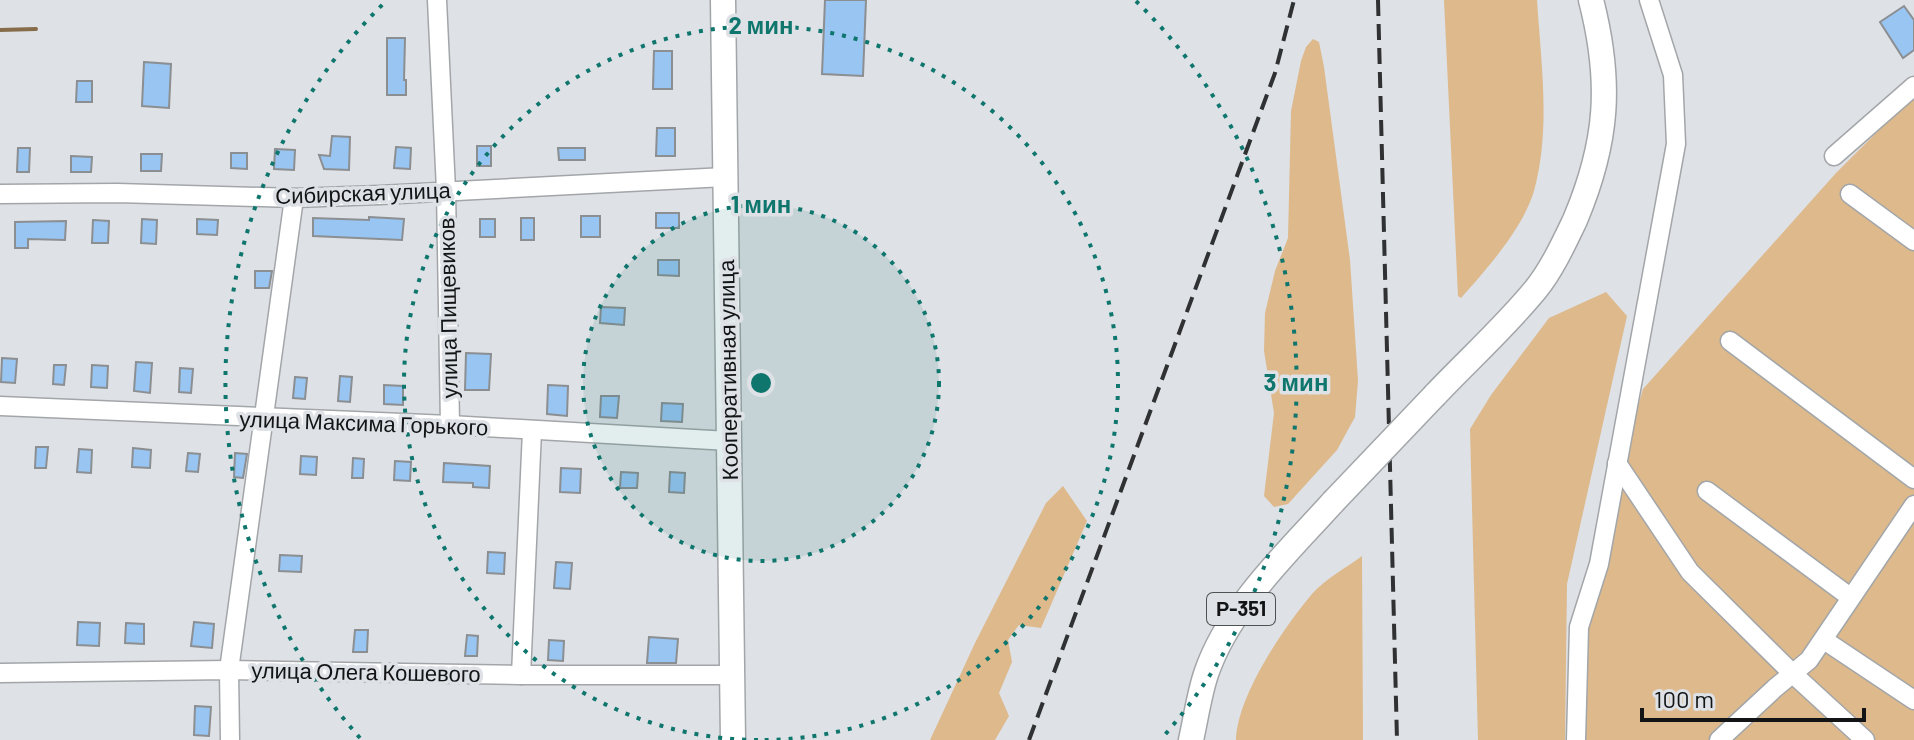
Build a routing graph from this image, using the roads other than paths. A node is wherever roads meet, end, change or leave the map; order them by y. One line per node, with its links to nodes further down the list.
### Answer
1 (437, 0): 8 (street, улица Пищевиков)
2 (723, 0): 7 (main road, Кооперативная улица)
3 (1591, 0): 33 (main road, Р-351, bridge)
4 (1649, 0): 19 (street)
5 (1914, 86): 6 (street)
6 (1834, 156)
7 (725, 177): 8 (street, Сибирская улица); 18 (main road, Кооперативная улица)
8 (446, 190): 11 (street, Сибирская улица); 16 (street, улица Пищевиков)
9 (0, 194): 11 (street, Сибирская улица)
10 (1850, 194): 12 (street)
11 (294, 198): 15 (street)
12 (1914, 241)
13 (1730, 341): 20 (street)
14 (0, 406): 15 (street, улица Максима Горького)
15 (264, 418): 16 (street, улица Максима Горького); 25 (street)
16 (450, 425): 17 (street, улица Максима Горького)
17 (532, 431): 18 (street, улица Максима Горького); 28 (street)
18 (729, 441): 29 (main road, Кооперативная улица)
19 (1617, 463): 27 (street); 34 (street)
20 (1914, 479)
21 (1707, 491): 23 (street)
22 (1914, 505): 23 (street)
23 (1850, 597): 24 (street)
24 (1824, 640): 27 (street); 30 (street)
25 (229, 670): 26 (street, улица Олега Кошевого); 28 (street, улица Олега Кошевого); 31 (street)
26 (0, 673)
27 (1792, 673): 35 (street); 36 (street)
28 (521, 675): 29 (street, улица Олега Кошевого)
29 (732, 675): 32 (main road, Кооперативная улица)
30 (1914, 700)
31 (230, 740)
32 (733, 740)
33 (1191, 740)
34 (1576, 740)
35 (1719, 740)
36 (1865, 740)

